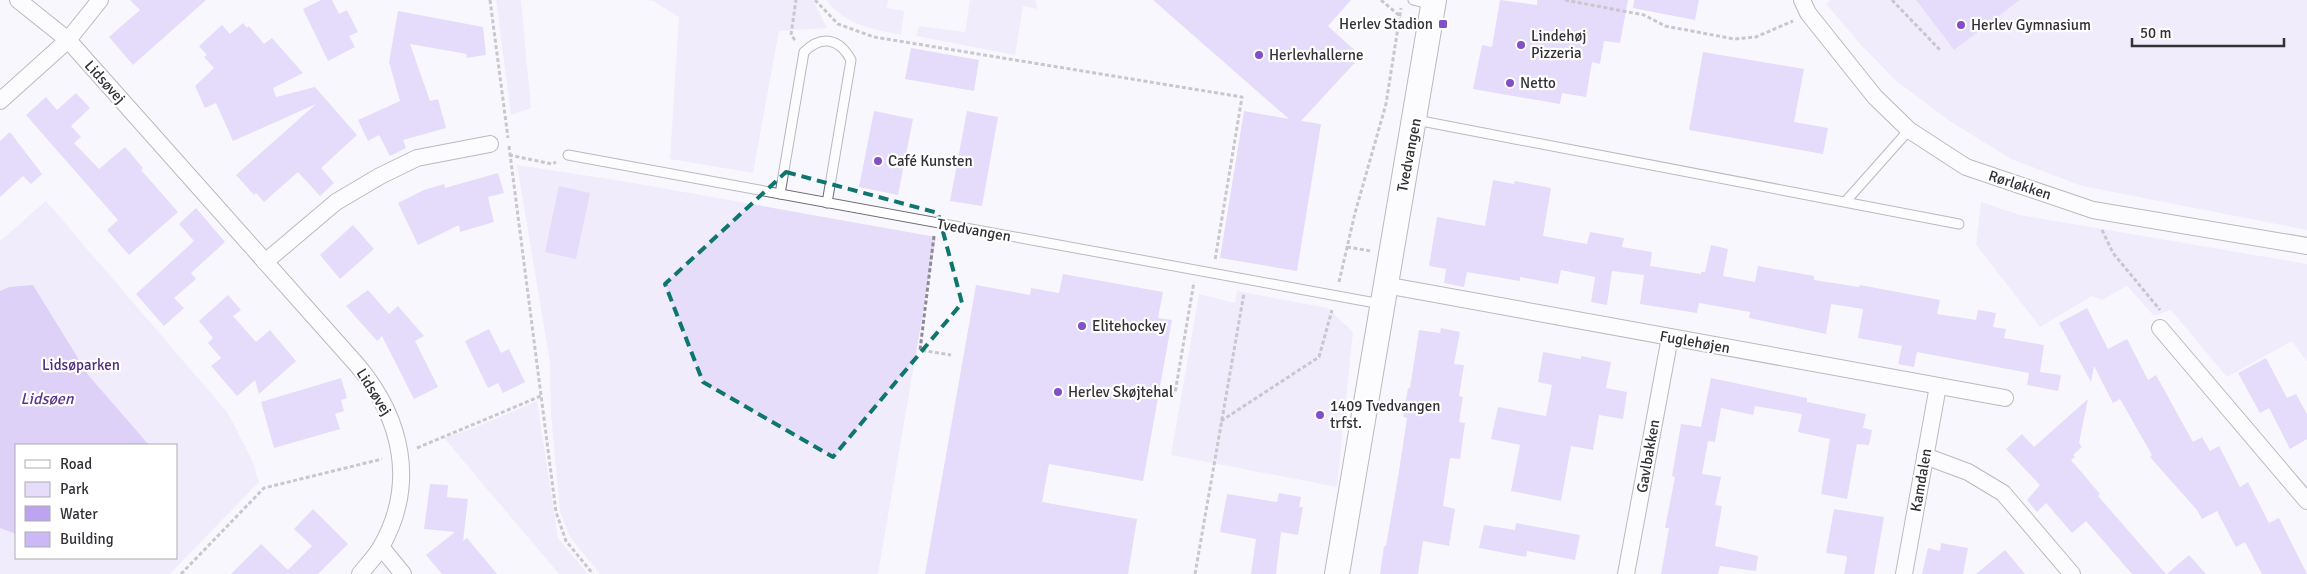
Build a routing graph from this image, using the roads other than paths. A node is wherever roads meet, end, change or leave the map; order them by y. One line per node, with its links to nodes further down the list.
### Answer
1 (18, 0): 5 (street, Lidsøvej)
2 (100, 0): 5 (street)
3 (1427, 2): 7 (street, Tvedvangen)
4 (1805, 6): 8 (street, Rørløkken)
5 (68, 40): 6 (street); 16 (street, Lidsøvej)
6 (0, 101)
7 (1415, 120): 12 (lane); 17 (street, Tvedvangen)
8 (1909, 130): 12 (lane); 15 (street, Rørløkken)
9 (490, 144): 16 (street)
10 (568, 155): 11 (lane, Tvedvangen)
11 (780, 194): 13 (lane, Tvedvangen); 13 (lane)
12 (1846, 202): 14 (lane)
13 (827, 203): 17 (lane, Tvedvangen)
14 (1959, 224)
15 (2307, 246)
16 (265, 262): 24 (street, Lidsøvej)
17 (1383, 295): 19 (street, Fuglehøjen); 27 (street, Tvedvangen)
18 (2160, 328): 23 (street)
19 (1670, 337): 20 (street, Fuglehøjen); 28 (street, Gavlbakken)
20 (1938, 386): 21 (street, Fuglehøjen); 22 (street, Kamdalen)
21 (2005, 398)
22 (1925, 456): 29 (street, Kamdalen); 30 (street)
23 (2307, 501)
24 (381, 548): 25 (street, Lidsøvej); 26 (street)
25 (360, 574)
26 (403, 574)
27 (1338, 574)
28 (1626, 574)
29 (1904, 574)
30 (2072, 574)

